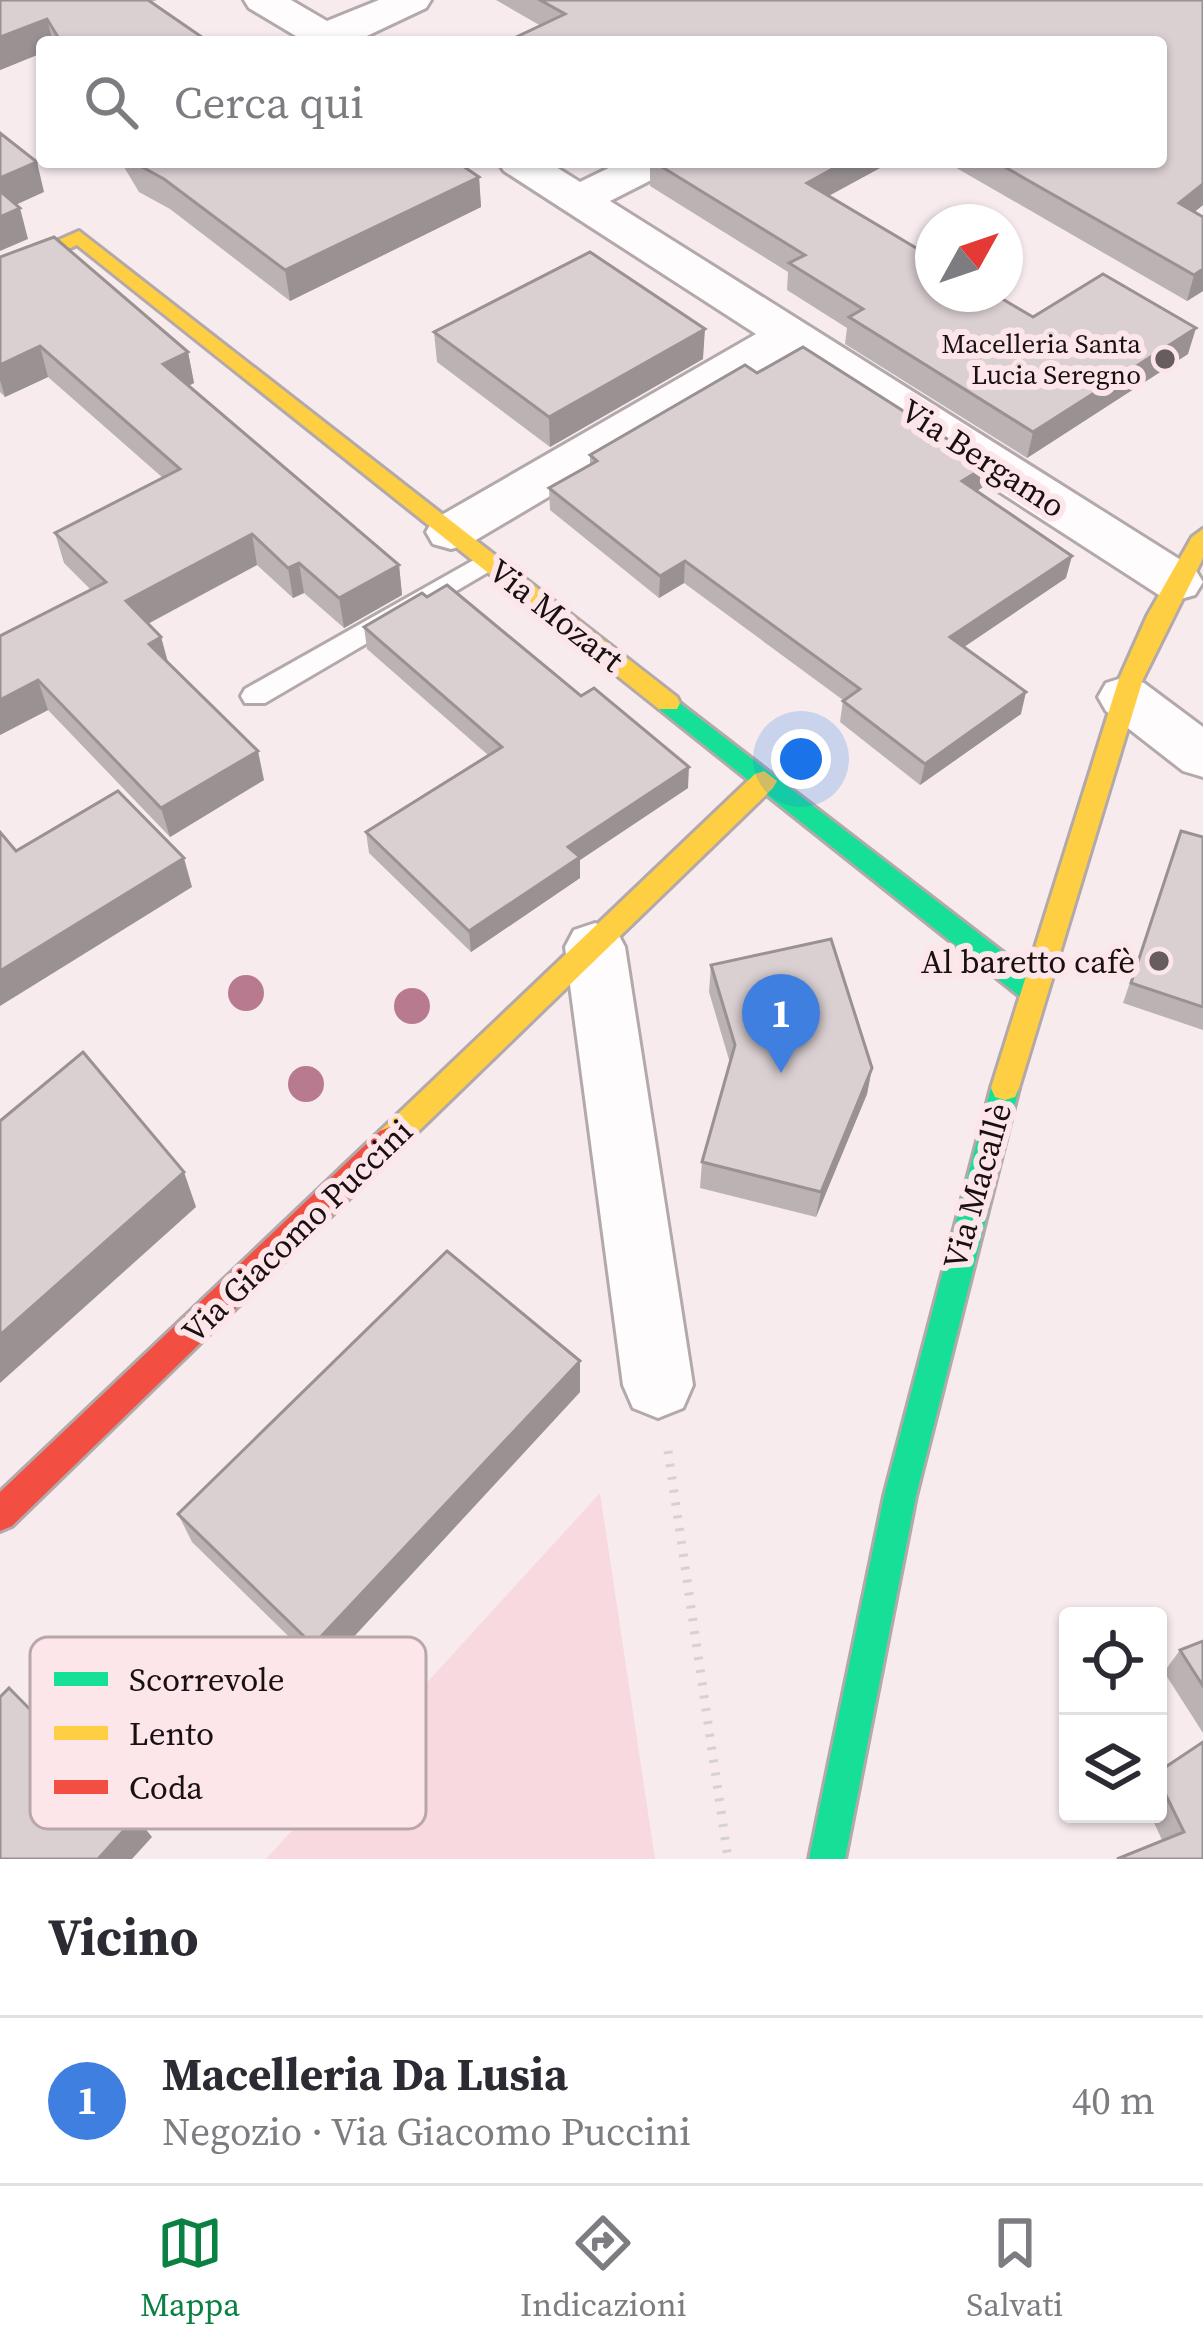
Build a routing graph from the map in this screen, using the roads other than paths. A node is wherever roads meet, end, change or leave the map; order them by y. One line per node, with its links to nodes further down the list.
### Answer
1 (263, 0): 3 (street)
2 (412, 0): 4 (street)
3 (325, 36)
4 (336, 36)
5 (527, 168): 7 (street, Via Bergamo)
6 (642, 168): 7 (street)
7 (578, 200): 9 (street, Via Bergamo)
8 (0, 274): 11 (street, Via Mozart)
9 (789, 335): 11 (street); 12 (street, Via Bergamo)
10 (1203, 537): 12 (street, Via Macallè)
11 (469, 546): 13 (lane); 16 (street, Via Mozart)
12 (1177, 582): 14 (street, Via Macallè)
13 (255, 696)
14 (1125, 697): 15 (street); 18 (street, Via Macallè)
15 (1203, 755)
16 (764, 781): 17 (street, Via Giacomo Puccini); 18 (street, Via Mozart)
17 (595, 947): 19 (street); 20 (street, Via Giacomo Puccini)
18 (1034, 992): 21 (street, Via Macallè)
19 (658, 1385)
20 (8, 1490)
21 (827, 1859)

